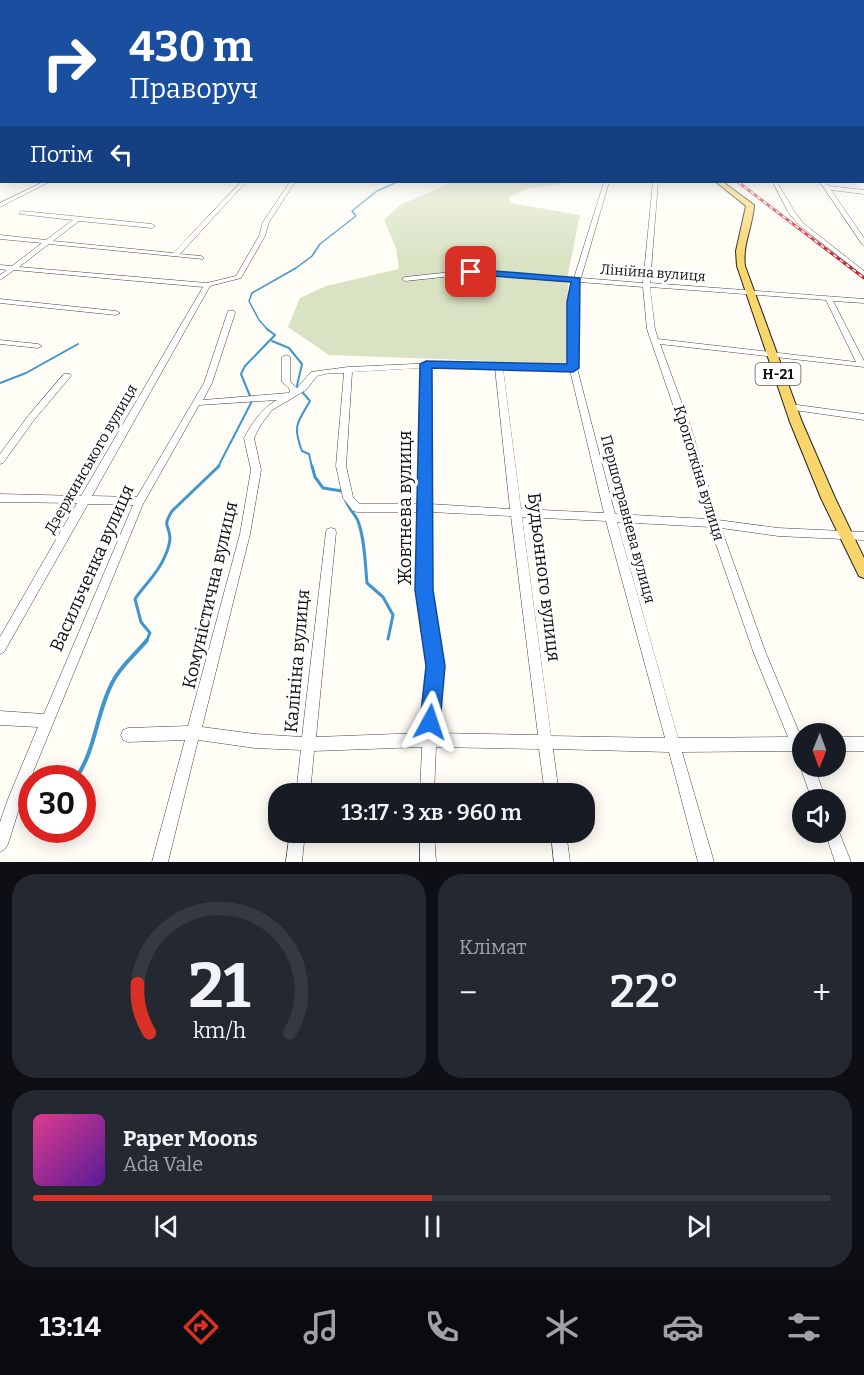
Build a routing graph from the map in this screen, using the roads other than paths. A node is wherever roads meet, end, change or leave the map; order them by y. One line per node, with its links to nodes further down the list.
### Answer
1 (44, 183): 11 (street)
2 (242, 183): 18 (street)
3 (291, 183): 26 (street)
4 (606, 183): 25 (street, Першотравнева вулиця)
5 (656, 183): 27 (street, Кропоткіна вулиця)
6 (720, 183): 28 (main road, Н-21)
7 (776, 183): 22 (street)
8 (824, 183): 9 (street)
9 (828, 189): 10 (street); 17 (street)
10 (864, 192)
11 (0, 204)
12 (22, 213): 13 (street)
13 (79, 218): 14 (street); 16 (street)
14 (152, 226)
15 (0, 237): 16 (street)
16 (47, 242): 18 (street); 21 (street)
17 (864, 243)
18 (175, 255): 19 (street)
19 (201, 258)
20 (0, 267): 21 (street)
21 (13, 269): 23 (street); 26 (street)
22 (864, 274)
23 (0, 278)
24 (405, 279): 25 (street, Лінійна вулиця)
25 (577, 280): 27 (street, Лінійна вулиця); 42 (street, Першотравнева вулиця)
26 (207, 285): 51 (street, Дзержинського вулиця)
27 (646, 285): 28 (street, Лінійна вулиця); 34 (street, Кропоткіна вулиця)
28 (749, 293): 29 (street, Лінійна вулиця); 37 (main road, Н-21)
29 (829, 299): 31 (street, Лінійна вулиця); 41 (street)
30 (0, 301): 32 (street)
31 (864, 301)
32 (116, 313)
33 (231, 314): 46 (street, Васильченка вулиця)
34 (655, 341): 37 (street); 56 (street, Кропоткіна вулиця)
35 (0, 342): 36 (street)
36 (38, 346)
37 (770, 353): 41 (street); 47 (main road, Н-21)
38 (285, 357): 45 (street)
39 (426, 364): 40 (street, Комуністична вулиця); 43 (street, Комуністична вулиця); 53 (street, Жовтнева вулиця)
40 (499, 365): 42 (street, Комуністична вулиця); 54 (street, Будьонного вулиця)
41 (863, 365)
42 (573, 368): 55 (street, Першотравнева вулиця)
43 (348, 369): 45 (street, Комуністична вулиця); 53 (street)
44 (67, 376): 49 (street)
45 (297, 392): 46 (street); 65 (street, Комуністична вулиця)
46 (196, 403): 52 (street, Васильченка вулиця)
47 (790, 406): 48 (street); 58 (main road, Н-21)
48 (864, 417)
49 (0, 461)
50 (0, 498): 51 (street)
51 (86, 500): 52 (street); 61 (street, Дзержинського вулиця)
52 (140, 501): 63 (street, Васильченка вулиця)
53 (424, 508): 54 (street); 67 (street, Жовтнева вулиця)
54 (516, 514): 55 (street); 68 (street, Будьонного вулиця)
55 (611, 519): 56 (street); 72 (street, Першотравнева вулиця)
56 (714, 523): 58 (street); 64 (street, Кропоткіна вулиця)
57 (331, 532): 69 (street, Калініна вулиця)
58 (844, 534): 59 (street); 60 (main road, Н-21)
59 (864, 536)
60 (864, 572)
61 (0, 648)
62 (0, 718): 63 (street)
63 (46, 721): 81 (street, Васильченка вулиця)
64 (792, 727)
65 (195, 733): 66 (street); 69 (street); 82 (street, Комуністична вулиця)
66 (128, 735)
67 (429, 740): 68 (street); 69 (street); 75 (street, Жовтнева вулиця)
68 (545, 743): 72 (street); 76 (street, Будьонного вулиця)
69 (309, 744): 74 (street, Калініна вулиця)
70 (846, 744): 71 (street)
71 (864, 744)
72 (674, 745): 73 (street); 86 (street, Першотравнева вулиця)
73 (792, 748)
74 (304, 783)
75 (427, 783)
76 (550, 783)
77 (297, 843): 83 (street)
78 (428, 843): 84 (street)
79 (559, 843): 85 (street)
80 (836, 843): 87 (street)
81 (0, 844)
82 (160, 862)
83 (294, 862)
84 (428, 862)
85 (562, 862)
86 (706, 862)
87 (843, 862)

